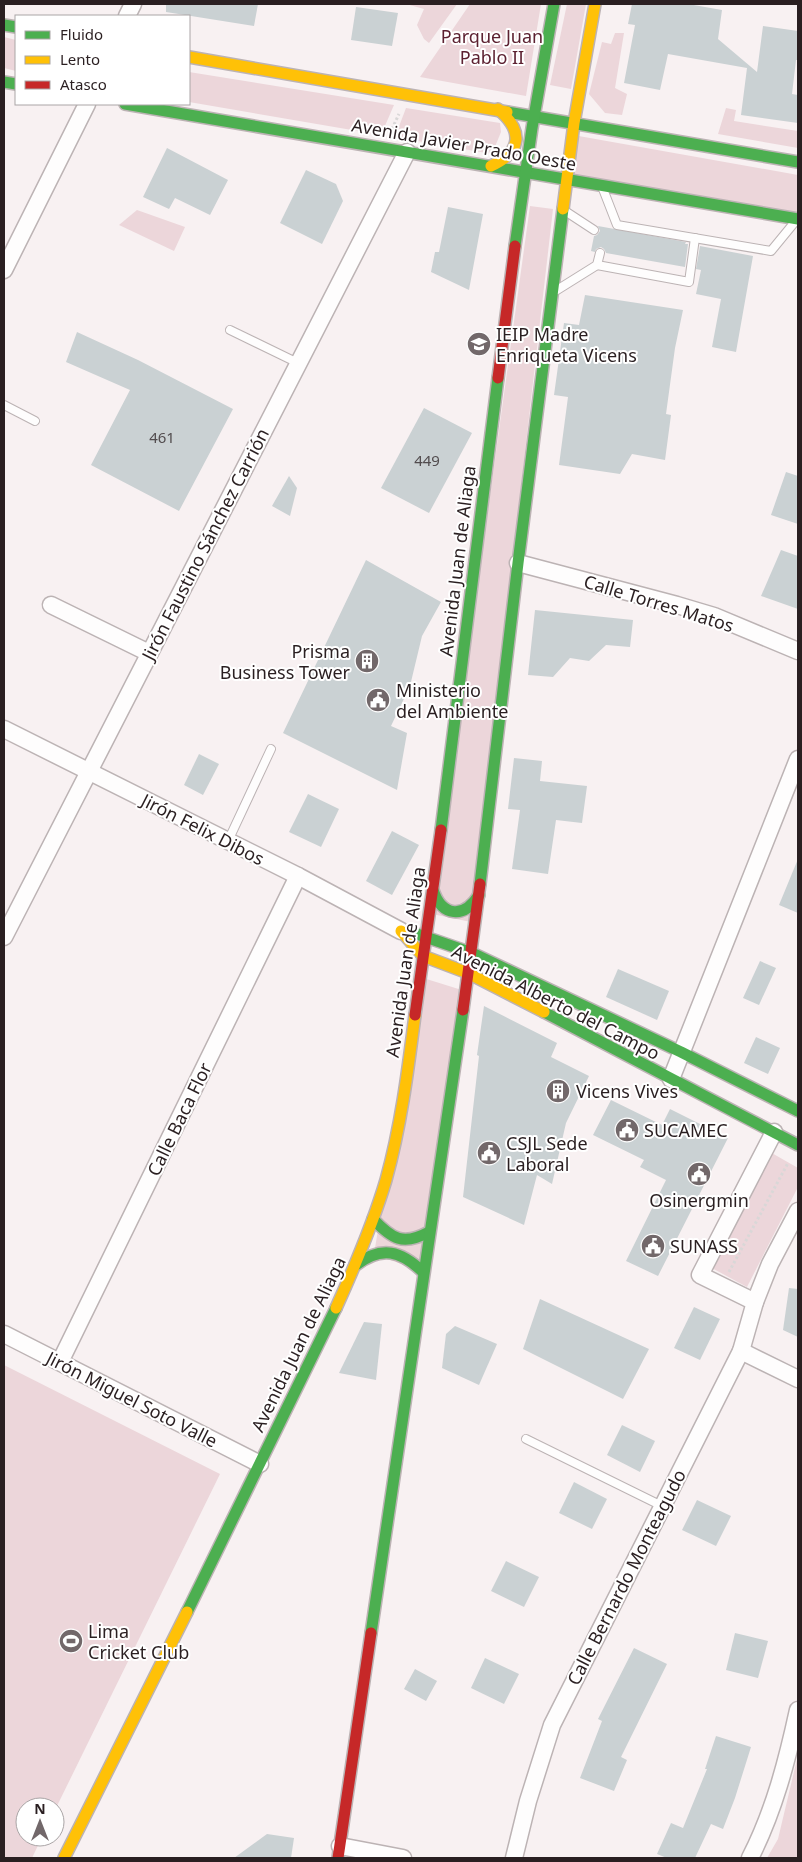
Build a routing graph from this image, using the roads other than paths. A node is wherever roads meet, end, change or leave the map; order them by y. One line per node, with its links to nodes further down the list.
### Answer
1 (554, 4): 7 (main road, Avenida Juan de Aliaga)
2 (595, 4): 8 (main road)
3 (190, 57): 6 (main road)
4 (86, 105): 21 (street)
5 (131, 105): 9 (main road, Avenida Javier Prado Oeste)
6 (498, 109): 7 (main road); 11 (main road)
7 (534, 116): 8 (main road); 12 (main road, Avenida Juan de Aliaga)
8 (574, 122): 10 (main road); 13 (main road)
9 (407, 152): 11 (main road, Avenida Javier Prado Oeste); 24 (street, Jirón Faustino Sánchez Carrión)
10 (798, 162)
11 (491, 166): 12 (main road, Avenida Javier Prado Oeste)
12 (526, 172): 13 (main road, Avenida Javier Prado Oeste); 37 (main road, Avenida Juan de Aliaga)
13 (568, 180): 14 (main road, Avenida Javier Prado Oeste); 15 (main road)
14 (601, 185): 16 (main road, Avenida Javier Prado Oeste); 18 (lane)
15 (564, 210): 17 (lane); 22 (main road)
16 (798, 219): 18 (lane)
17 (594, 230)
18 (695, 238): 20 (lane)
19 (600, 252): 20 (lane)
20 (597, 265): 22 (lane)
21 (4, 270)
22 (553, 292): 27 (main road)
23 (230, 330): 24 (lane)
24 (298, 363): 30 (street, Jirón Faustino Sánchez Carrión)
25 (4, 405): 26 (lane)
26 (35, 421)
27 (518, 563): 29 (street, Calle Torres Matos); 38 (main road)
28 (52, 605): 30 (street)
29 (798, 651)
30 (150, 653): 34 (street, Jirón Faustino Sánchez Carrión)
31 (4, 729): 34 (street, Jirón Felix Dibos)
32 (271, 749): 35 (lane)
33 (797, 766): 45 (street)
34 (89, 771): 35 (street, Jirón Felix Dibos); 40 (street, Jirón Faustino Sánchez Carrión)
35 (228, 841): 36 (street, Jirón Felix Dibos)
36 (298, 876): 39 (street, Jirón Felix Dibos); 58 (street, Calle Baca Flor)
37 (433, 890): 38 (main road); 41 (main road, Avenida Juan de Aliaga)
38 (479, 895): 42 (main road)
39 (401, 931): 41 (main road, Avenida Alberto del Campo); 43 (main road, Avenida Alberto del Campo)
40 (4, 937)
41 (427, 937): 42 (main road, Avenida Alberto del Campo); 43 (main road, Avenida Juan de Aliaga)
42 (472, 953): 44 (main road); 45 (main road, Avenida Alberto del Campo)
43 (422, 956): 44 (main road, Avenida Alberto del Campo); 51 (main road, Avenida Juan de Aliaga)
44 (468, 973): 46 (main road, Avenida Alberto del Campo); 52 (main road)
45 (681, 1052): 46 (street); 47 (main road, Avenida Alberto del Campo)
46 (671, 1079): 48 (main road, Avenida Alberto del Campo)
47 (798, 1111)
48 (774, 1132): 49 (main road, Avenida Alberto del Campo); 55 (street)
49 (798, 1145)
50 (798, 1211): 55 (street, Calle Bernardo Monteagudo)
51 (373, 1220): 52 (main road); 53 (main road, Avenida Juan de Aliaga)
52 (429, 1232): 54 (main road)
53 (356, 1265): 54 (main road); 61 (main road, Avenida Juan de Aliaga)
54 (423, 1272): 64 (main road)
55 (755, 1302): 57 (street, Calle Bernardo Monteagudo)
56 (4, 1334): 58 (street, Jirón Miguel Soto Valle)
57 (740, 1351): 59 (street); 62 (street, Calle Bernardo Monteagudo)
58 (60, 1362): 61 (street, Jirón Miguel Soto Valle)
59 (798, 1379)
60 (526, 1439): 62 (lane)
61 (260, 1464): 65 (main road, Avenida Juan de Aliaga)
62 (662, 1506): 67 (street, Calle Bernardo Monteagudo)
63 (798, 1710): 68 (street)
64 (339, 1852): 66 (street)
65 (64, 1858)
66 (403, 1858)
67 (514, 1858)
68 (750, 1858)

